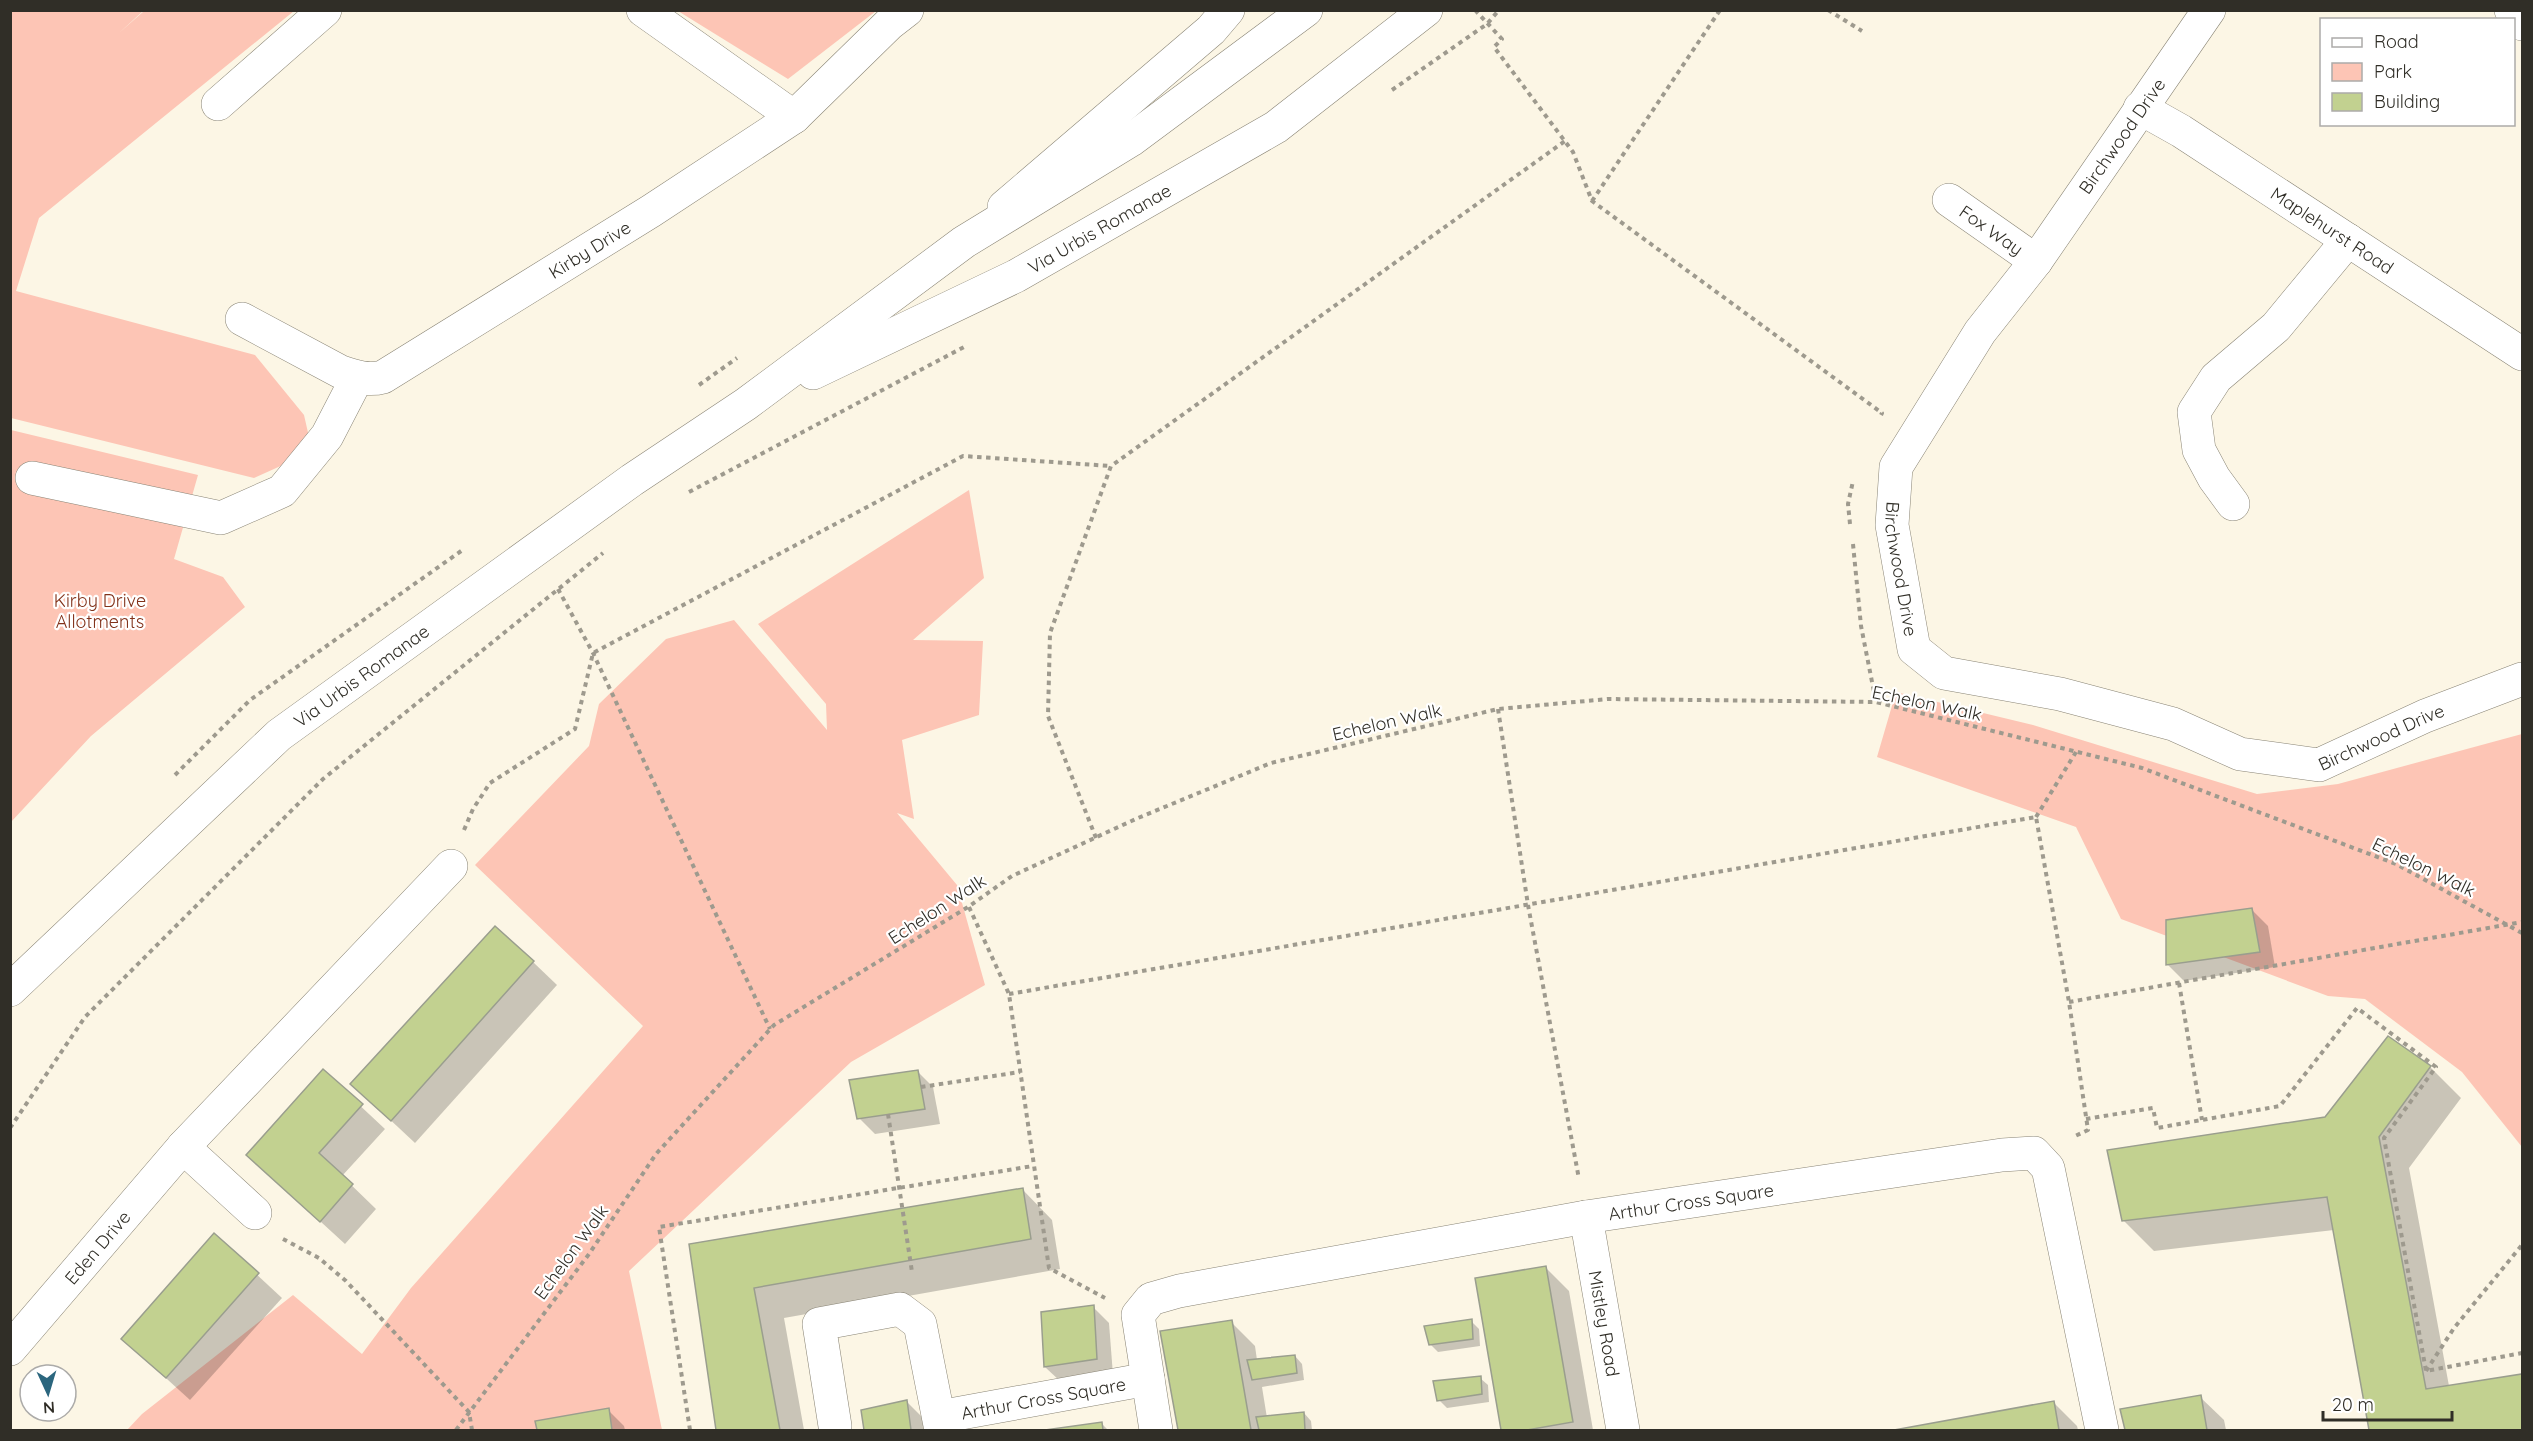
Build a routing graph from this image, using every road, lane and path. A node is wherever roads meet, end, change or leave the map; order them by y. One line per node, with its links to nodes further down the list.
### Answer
1 (325, 10): 17 (street)
2 (643, 10): 19 (street)
3 (907, 10): 19 (street, Kirby Drive)
4 (1228, 10): 24 (street)
5 (1306, 10): 24 (street, Via Urbis Romanae)
6 (1426, 10): 30 (street, Via Urbis Romanae)
7 (1474, 10): 13 (path)
8 (1499, 10): 13 (path)
9 (1720, 10): 22 (path)
10 (1828, 10): 15 (path)
11 (2209, 10): 18 (street, Birchwood Drive)
12 (2511, 10): 14 (street)
13 (1487, 24): 16 (path); 20 (path)
14 (2523, 24)
15 (1862, 32)
16 (1382, 97)
17 (218, 104)
18 (2140, 108): 23 (street, Maplehurst Road); 25 (street, Birchwood Drive)
19 (794, 117): 29 (street, Kirby Drive)
20 (1565, 141): 22 (path); 32 (path)
21 (1949, 200): 25 (street, Fox Way)
22 (1592, 201): 31 (path)
23 (2348, 240): 28 (street, Maplehurst Road); 36 (street)
24 (964, 242): 30 (street, Via Urbis Romanae)
25 (2036, 261): 42 (street, Birchwood Drive)
26 (242, 319): 29 (street, Kirby Drive)
27 (970, 344): 35 (path)
28 (2523, 354)
29 (357, 378): 34 (street)
30 (746, 404): 55 (street, Via Urbis Romanae)
31 (1877, 422)
32 (1111, 466): 41 (path); 47 (path)
33 (1856, 471): 37 (path)
34 (32, 478)
35 (687, 494)
36 (2233, 504)
37 (1851, 527)
38 (1852, 538): 43 (path)
39 (611, 546): 40 (path)
40 (558, 589): 41 (path); 64 (path)
41 (593, 653): 48 (path); 58 (path)
42 (2523, 680)
43 (1876, 702): 44 (path, Echelon Walk); 45 (path, Echelon Walk)
44 (1497, 709): 47 (path, Echelon Walk); 49 (path)
45 (2076, 752): 46 (path); 52 (path, Echelon Walk)
46 (2036, 817): 49 (path); 57 (path)
47 (1096, 838): 50 (path, Echelon Walk)
48 (451, 866): 65 (street, Eden Drive)
49 (1528, 905): 56 (path); 70 (path)
50 (969, 907): 56 (path); 58 (path, Echelon Walk)
51 (2523, 922): 52 (path)
52 (2509, 926): 53 (path, Echelon Walk); 54 (path)
53 (2523, 933)
54 (2179, 983): 57 (path); 63 (path)
55 (10, 990)
56 (1010, 994): 59 (path)
57 (2069, 1002): 62 (path)
58 (770, 1029): 78 (path, Echelon Walk)
59 (1020, 1072): 60 (path); 67 (path)
60 (921, 1088)
61 (888, 1114): 68 (path)
62 (2086, 1119): 63 (path); 66 (path)
63 (2202, 1120): 76 (path)
64 (10, 1128)
65 (183, 1147): 69 (street); 74 (street, Eden Drive)
66 (2034, 1153): 70 (street, Arthur Cross Square); 86 (street)
67 (1034, 1166): 68 (path); 72 (path)
68 (900, 1188): 73 (path); 83 (path)
69 (255, 1213): 78 (path)
70 (1586, 1217): 72 (street, Arthur Cross Square); 85 (street, Mistley Road)
71 (2523, 1245): 76 (path)
72 (1138, 1315): 77 (street, Arthur Cross Square)
73 (920, 1324): 79 (street, Arthur Cross Square); 80 (street)
74 (10, 1349)
75 (2523, 1353): 76 (path)
76 (2426, 1371)
77 (1148, 1379): 79 (street, Arthur Cross Square); 84 (street, Arthur Cross Square)
78 (469, 1412): 81 (path, Echelon Walk); 82 (path)
79 (940, 1424)
80 (835, 1426)
81 (456, 1431)
82 (472, 1431)
83 (690, 1431)
84 (1156, 1431)
85 (1623, 1431)
86 (2102, 1431)

